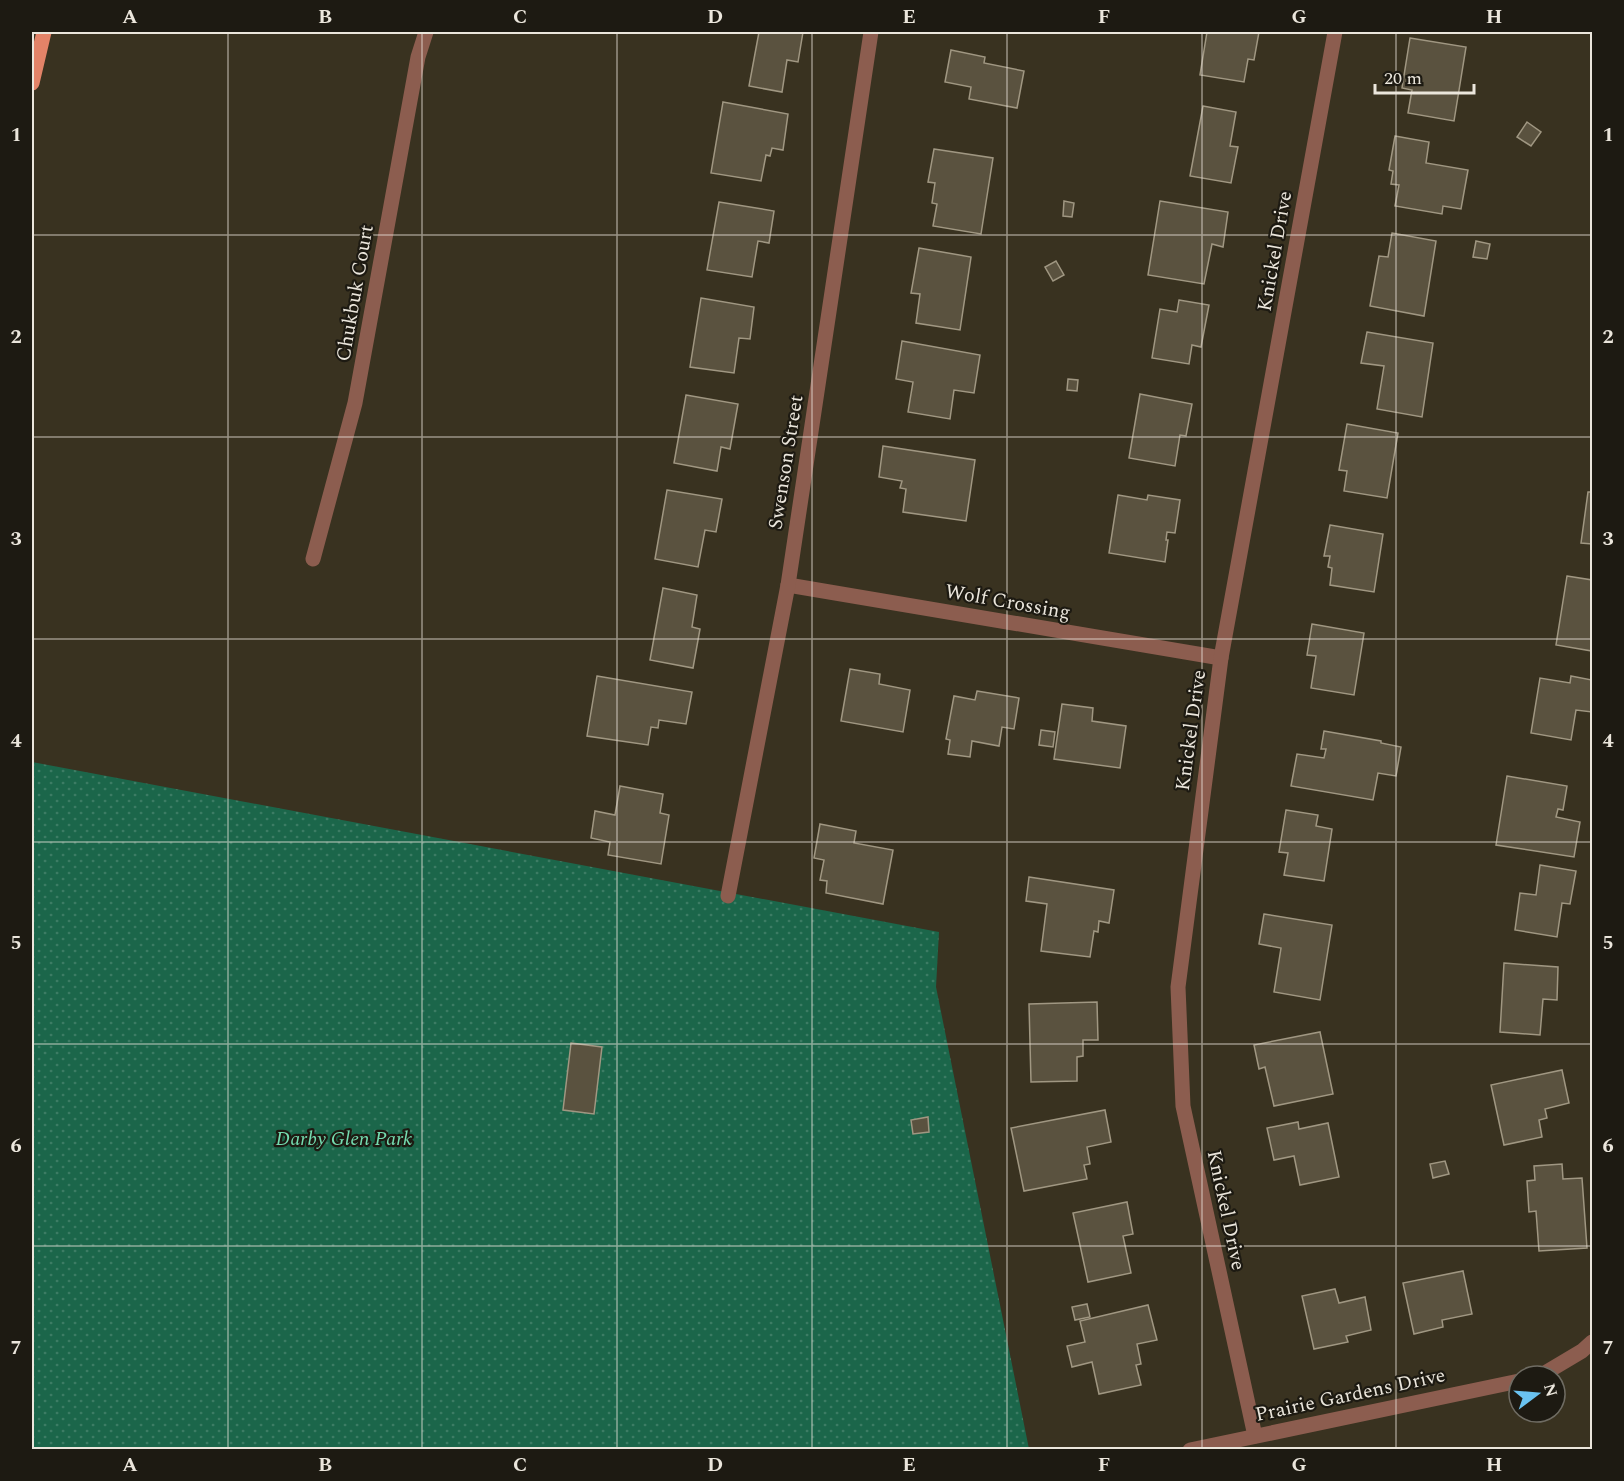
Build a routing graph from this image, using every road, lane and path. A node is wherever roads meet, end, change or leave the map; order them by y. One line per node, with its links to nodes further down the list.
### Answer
1 (44, 32): 5 (main road)
2 (426, 32): 6 (street, Chukbuk Court)
3 (871, 32): 7 (street, Swenson Street)
4 (1335, 32): 8 (street, Knickel Drive)
5 (32, 83)
6 (313, 559)
7 (788, 585): 8 (street, Wolf Crossing); 9 (street, Swenson Street)
8 (1221, 658): 13 (street, Knickel Drive)
9 (728, 896)
10 (1593, 1342): 11 (street)
11 (1560, 1364)
12 (1507, 1384): 13 (street, Prairie Gardens Drive)
13 (1255, 1436): 14 (street, Prairie Gardens Drive)
14 (1190, 1449)

